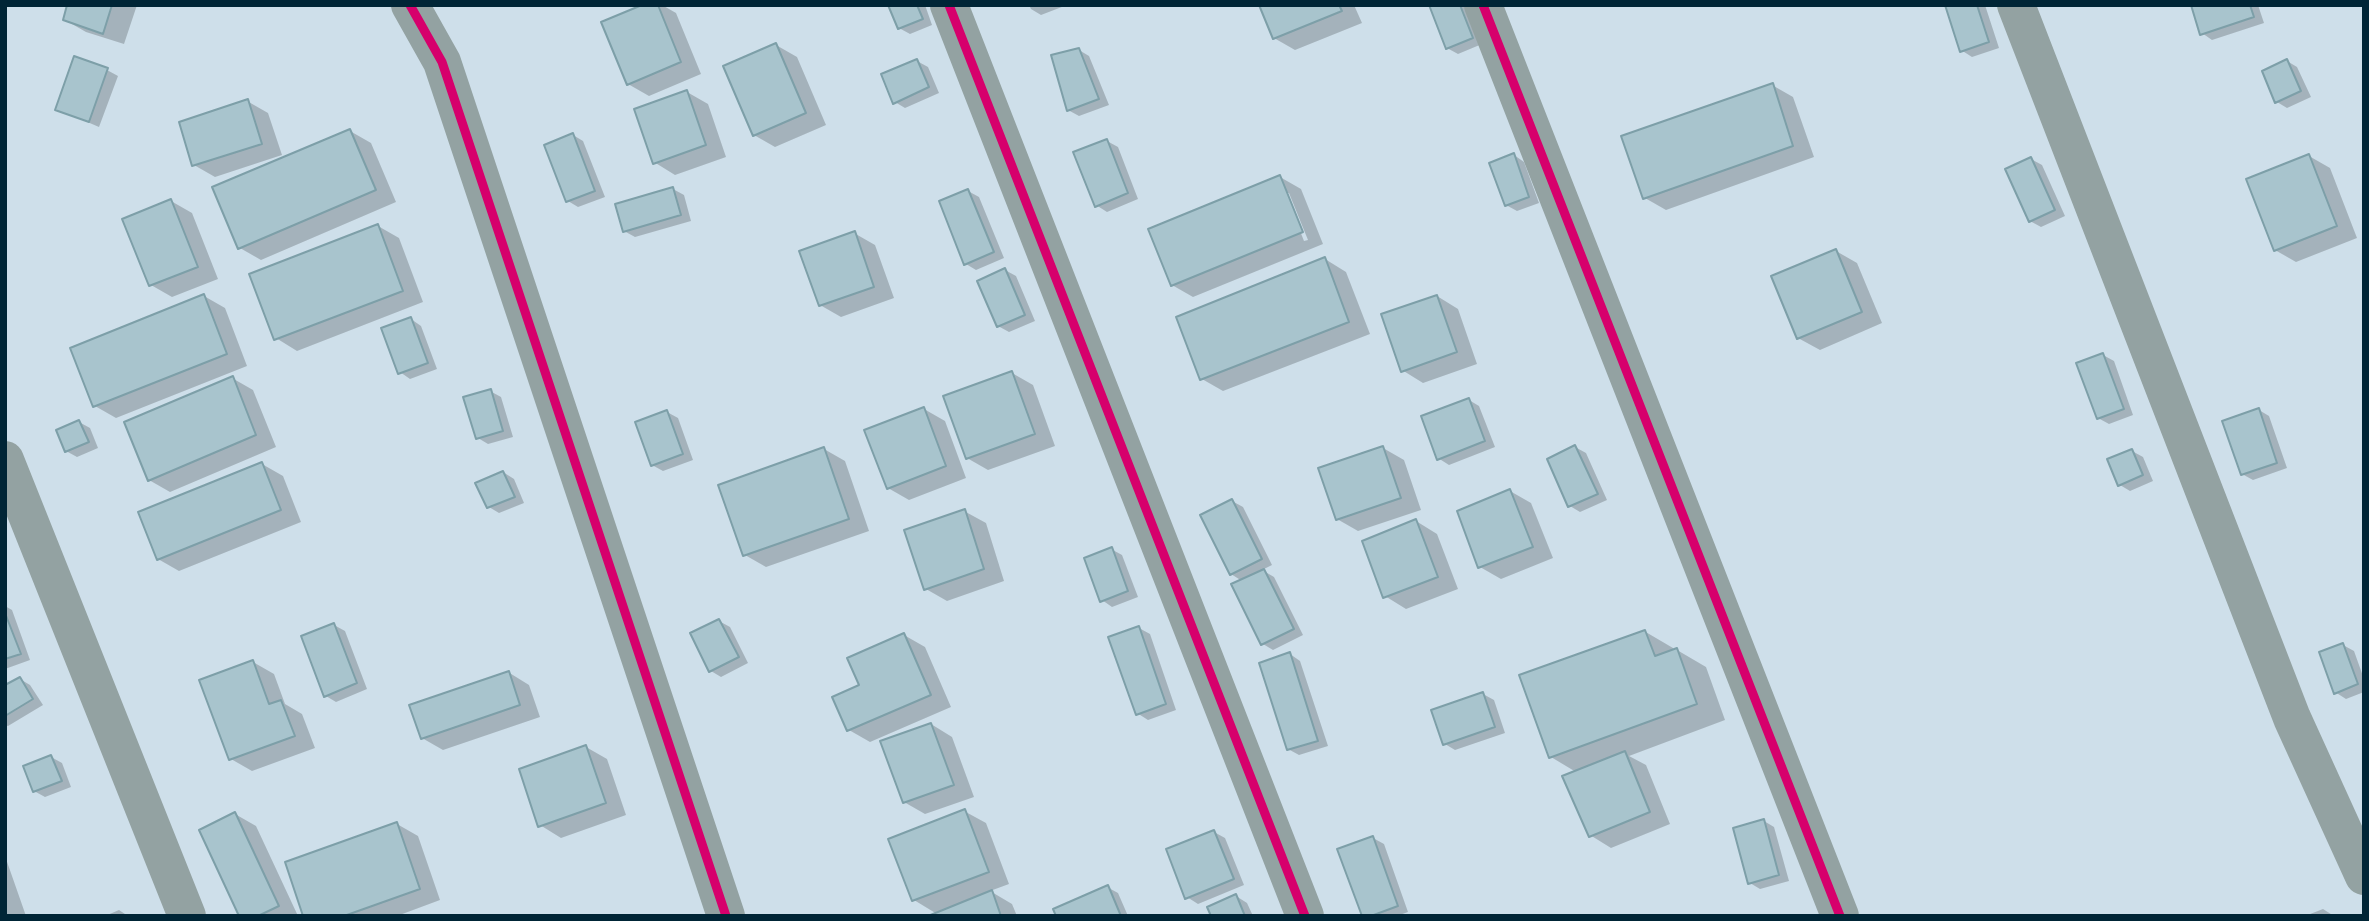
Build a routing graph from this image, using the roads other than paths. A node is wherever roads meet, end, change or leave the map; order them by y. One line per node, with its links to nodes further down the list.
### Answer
1 (410, 5): 8 (street)
2 (949, 5): 9 (street)
3 (1483, 5): 10 (street)
4 (2016, 5): 6 (street)
5 (5, 460): 7 (street)
6 (2364, 876)
7 (187, 916)
8 (726, 916)
9 (1305, 916)
10 (1840, 916)

